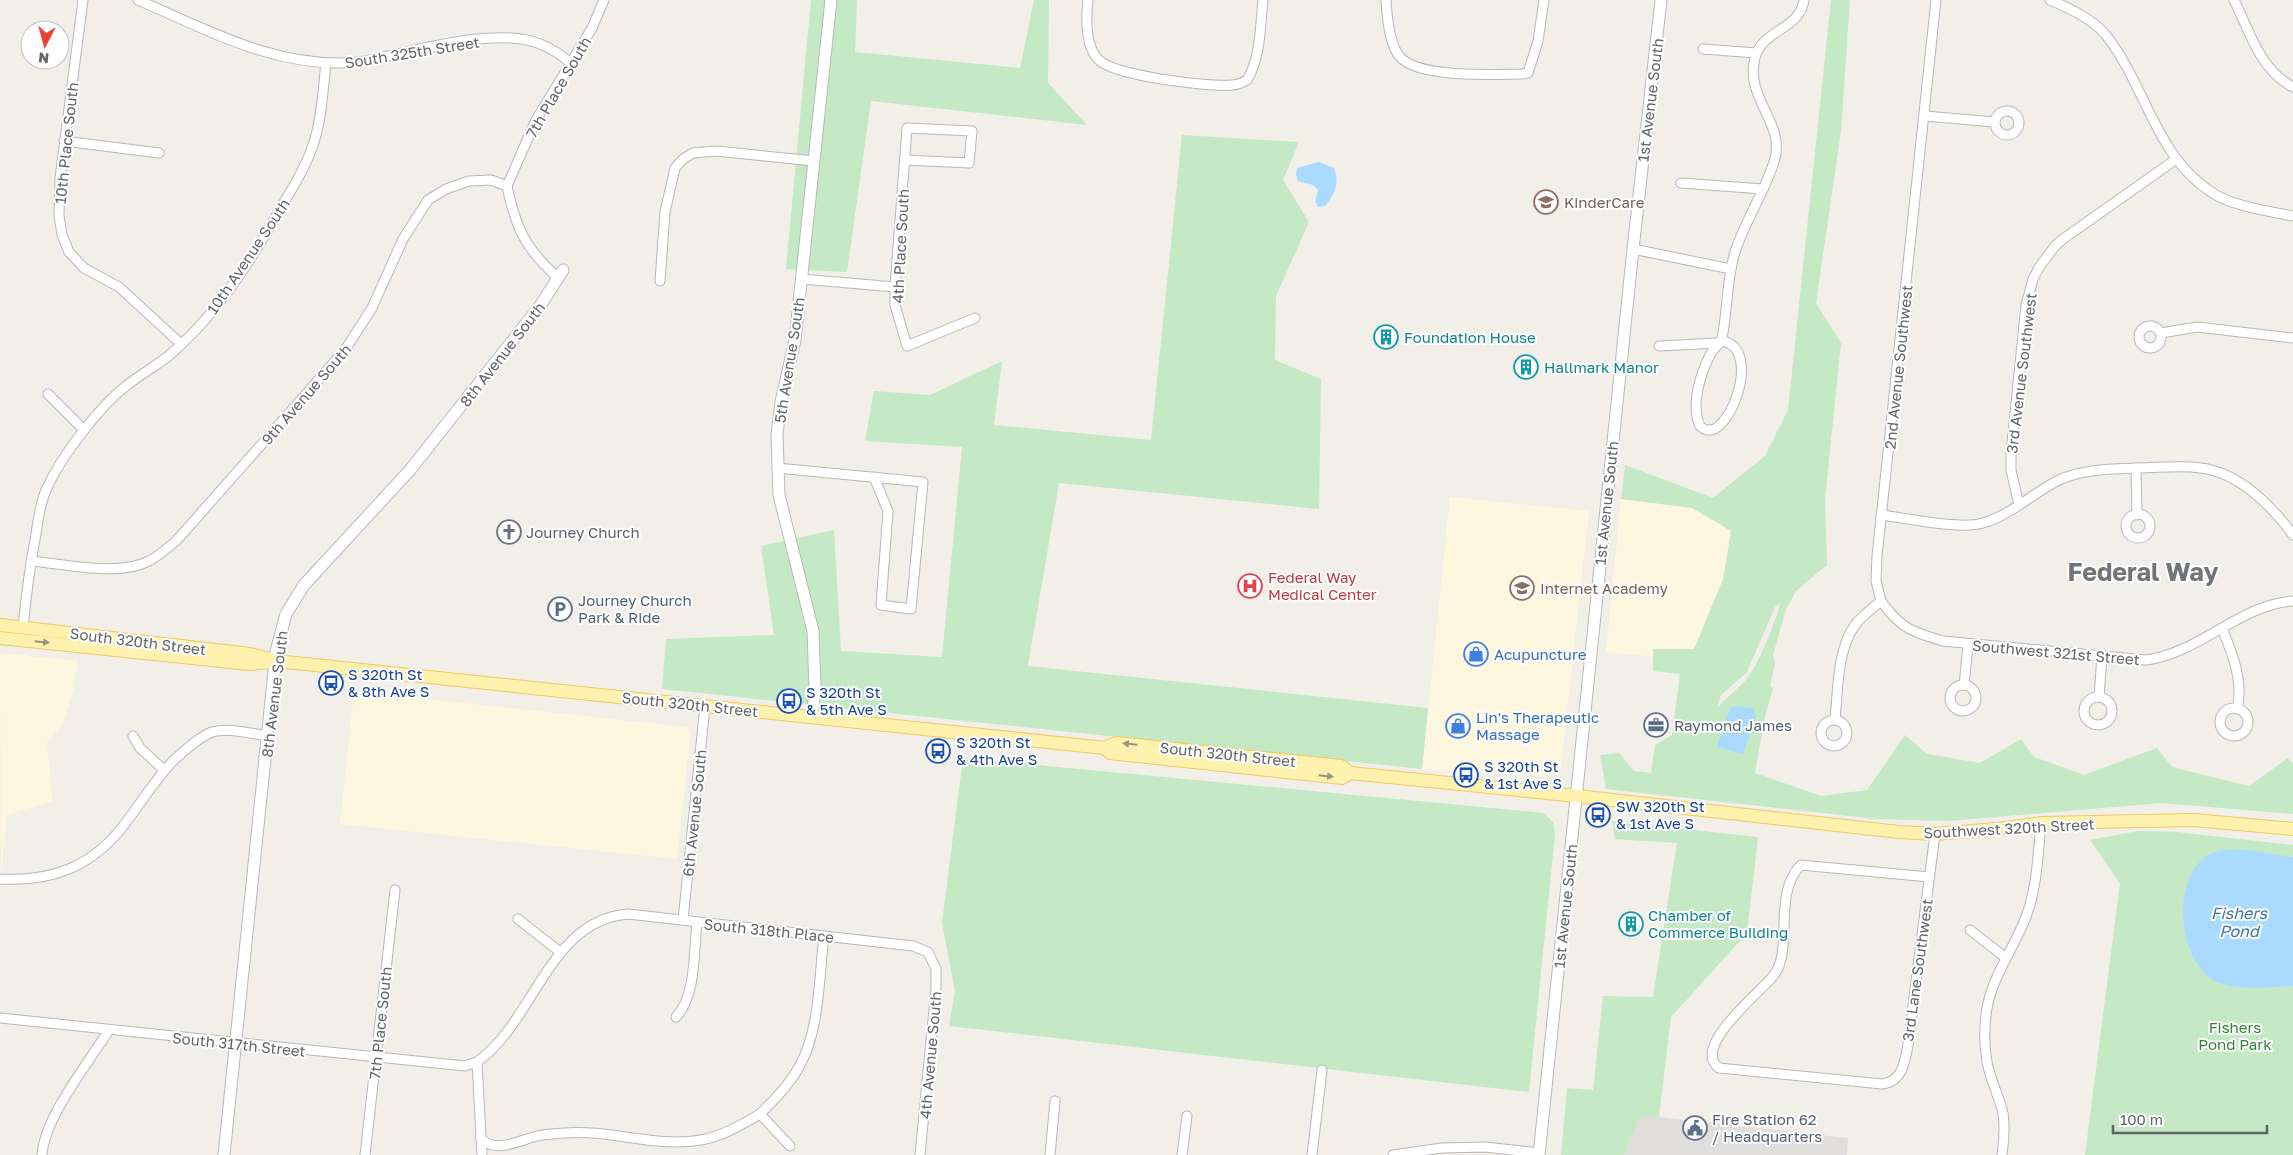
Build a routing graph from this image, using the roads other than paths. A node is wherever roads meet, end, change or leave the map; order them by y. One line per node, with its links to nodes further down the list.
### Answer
1 (83, 0): 21 (street, 10th Place South)
2 (138, 0): 16 (street, South 325th Street)
3 (604, 0): 17 (street, 7th Place South)
4 (831, 0): 25 (street, 5th Avenue South)
5 (1088, 0): 6 (street)
6 (1263, 0)
7 (1386, 0): 8 (street)
8 (1544, 0)
9 (1661, 0): 30 (street, 1st Avenue South)
10 (1804, 0): 15 (street)
11 (1936, 0): 19 (street, 2nd Avenue Southwest)
12 (2050, 0): 24 (street)
13 (2234, 0): 18 (street)
14 (1703, 49): 15 (street)
15 (1756, 53): 28 (street)
16 (326, 64): 17 (street, South 325th Street); 40 (street, 10th Avenue South)
17 (572, 64): 27 (street, 7th Place South)
18 (2293, 87)
19 (1925, 116): 20 (street); 48 (street, 2nd Avenue Southwest)
20 (1994, 122)
21 (64, 141): 22 (street); 40 (street, 10th Place South)
22 (159, 153)
23 (905, 160): 23 (street, 4th Place South); 35 (street, 4th Place South)
24 (2175, 160): 29 (street); 47 (street, 3rd Avenue Southwest)
25 (814, 161): 33 (street, 5th Avenue South); 34 (street)
26 (1681, 184): 28 (street)
27 (507, 186): 32 (street); 51 (street, 9th Avenue South)
28 (1763, 189): 31 (street)
29 (2293, 216)
30 (1633, 248): 31 (street); 73 (street, 1st Avenue South)
31 (1731, 269): 39 (street)
32 (560, 274): 63 (street, 8th Avenue South)
33 (802, 279): 35 (street); 44 (street, 5th Avenue South)
34 (660, 281)
35 (895, 287): 36 (street, 4th Place South)
36 (975, 318)
37 (2160, 333): 38 (street)
38 (2293, 338)
39 (1720, 342): 39 (street); 41 (street)
40 (181, 344): 43 (street, 10th Avenue South)
41 (1660, 346)
42 (48, 394): 43 (street)
43 (84, 430): 51 (street, 10th Avenue South)
44 (778, 468): 46 (street); 68 (street, 5th Avenue South)
45 (2136, 468): 47 (street); 49 (street); 50 (street)
46 (874, 477): 46 (street)
47 (2018, 504): 48 (street)
48 (1881, 515): 52 (street, 2nd Avenue Southwest)
49 (2137, 515)
50 (2293, 535)
51 (31, 561): 55 (street, 10th Avenue South)
52 (1881, 600): 61 (street, Southwest 321st Street); 69 (street)
53 (2293, 601): 56 (street, Southwest 321st Street)
54 (0, 624): 55 (main road, South 320th Street)
55 (22, 628): 57 (main road); 60 (main road, South 320th Street)
56 (2222, 628): 62 (street, Southwest 321st Street); 67 (street)
57 (0, 634)
58 (0, 638): 59 (main road, South 320th Street, one-way to 59)
59 (63, 644): 60 (main road); 63 (main road, South 320th Street)
60 (154, 644): 63 (main road, South 320th Street)
61 (1968, 645): 62 (street, Southwest 321st Street); 64 (street)
62 (2102, 656): 65 (street)
63 (276, 661): 66 (main road, South 320th Street); 71 (street, 8th Avenue South)
64 (1964, 685)
65 (2099, 697)
66 (705, 706): 68 (main road, South 320th Street); 81 (street, 6th Avenue South)
67 (2237, 709)
68 (812, 717): 73 (main road, South 320th Street)
69 (1835, 720)
70 (133, 736): 72 (street)
71 (269, 736): 72 (street); 91 (street, 8th Avenue South)
72 (164, 770): 78 (street)
73 (1577, 796): 76 (main road, Southwest 320th Street); 100 (street, 1st Avenue South)
74 (2042, 823): 75 (main road, Southwest 320th Street); 76 (main road, Southwest 320th Street); 87 (street)
75 (2293, 829)
76 (1934, 834): 77 (street, 3rd Lane Southwest)
77 (1930, 877): 77 (street, 3rd Lane Southwest)
78 (0, 879)
79 (395, 890): 92 (street, 7th Place South)
80 (518, 919): 85 (street)
81 (683, 920): 82 (street, South 318th Place); 85 (street, South 318th Place)
82 (697, 922): 84 (street, South 318th Place); 88 (street)
83 (1970, 930): 87 (street)
84 (824, 936): 86 (street, South 318th Place); 96 (street)
85 (560, 952): 93 (street)
86 (932, 956): 105 (street, 4th Avenue South)
87 (2006, 958): 110 (street)
88 (676, 1017)
89 (0, 1018): 90 (street, South 317th Street)
90 (109, 1030): 91 (street, South 317th Street); 101 (street)
91 (237, 1044): 92 (street, South 317th Street); 102 (street, 8th Avenue South)
92 (376, 1058): 93 (street, South 317th Street); 103 (street, 7th Place South)
93 (477, 1062): 98 (street)
94 (1322, 1070): 108 (street)
95 (1055, 1101): 106 (street)
96 (760, 1114): 98 (street); 99 (street)
97 (1187, 1116): 107 (street)
98 (480, 1137): 104 (street)
99 (790, 1146)
100 (1539, 1154): 109 (street)
101 (42, 1155)
102 (224, 1155)
103 (365, 1155)
104 (482, 1155)
105 (920, 1155)
106 (1050, 1155)
107 (1182, 1155)
108 (1312, 1155)
109 (1393, 1155)
110 (2002, 1155)

